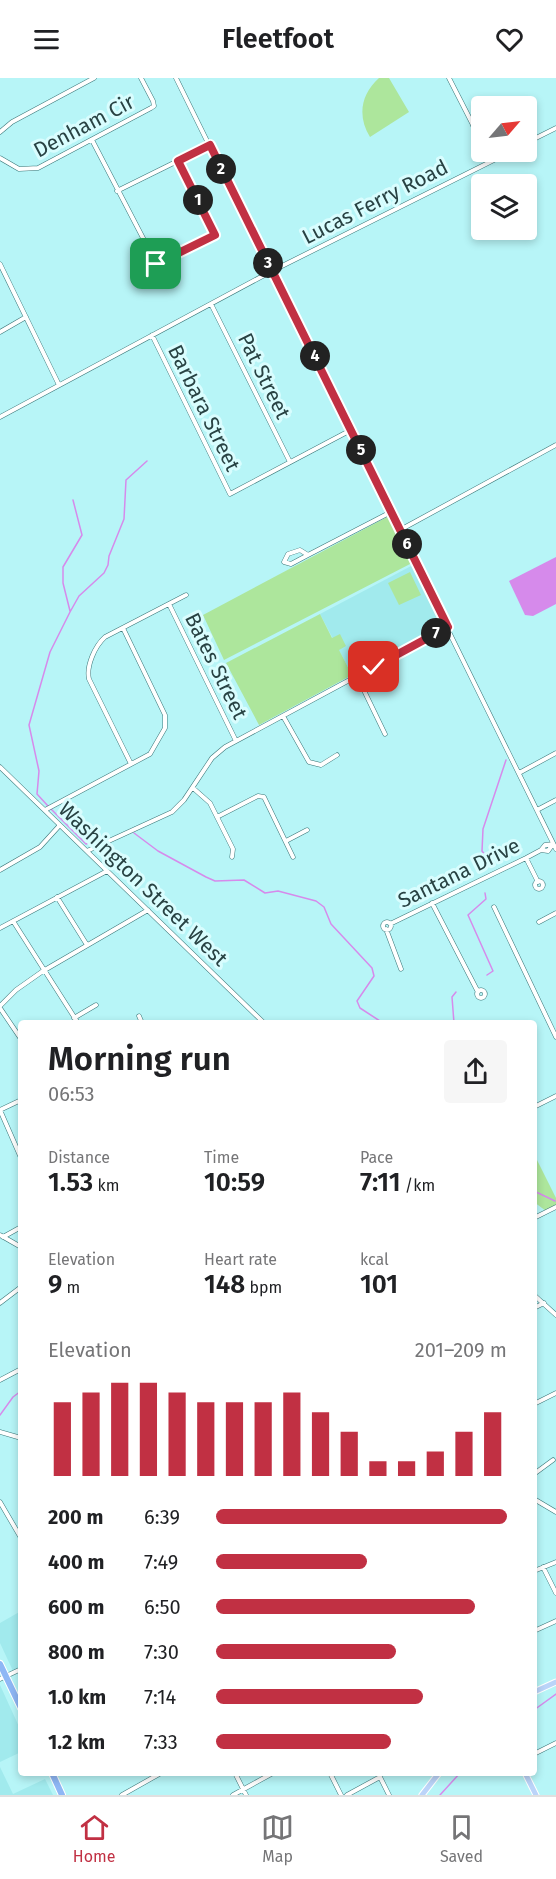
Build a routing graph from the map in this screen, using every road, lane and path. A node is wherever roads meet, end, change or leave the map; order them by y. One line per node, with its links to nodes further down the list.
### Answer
1 (94, 78): 7 (street, Denham Cir)
2 (141, 78): 9 (street, Denham Cir)
3 (176, 78): 10 (street)
4 (449, 78): 5 (street)
5 (471, 121)
6 (556, 128): 8 (street)
7 (0, 132)
8 (537, 138)
9 (92, 140): 11 (street, Denham Cir); 14 (street)
10 (210, 145): 12 (street); 16 (street)
11 (0, 158)
12 (178, 161): 14 (street); 14 (street)
13 (488, 162): 16 (street, Lucas Ferry Road)
14 (117, 191)
15 (1, 268): 18 (street)
16 (272, 271): 17 (street, Lucas Ferry Road); 23 (street)
17 (211, 304): 20 (street, Lucas Ferry Road); 25 (street, Pat Street)
18 (26, 317): 19 (street); 21 (street)
19 (0, 332)
20 (152, 335): 21 (street, Lucas Ferry Road); 25 (street, Barbara Street)
21 (59, 385): 22 (street, Lucas Ferry Road)
22 (0, 417)
23 (351, 430): 25 (street); 26 (street)
24 (556, 445): 27 (street)
25 (290, 462)
26 (391, 512): 27 (street); 28 (street)
27 (400, 530): 31 (street)
28 (308, 555): 28 (street)
29 (186, 595): 30 (street)
30 (169, 604): 32 (street); 36 (street, Bates Street)
31 (448, 627): 33 (street); 42 (street)
32 (123, 628): 39 (street); 39 (street)
33 (357, 676): 34 (street); 35 (street)
34 (283, 716): 36 (street); 38 (street)
35 (385, 734)
36 (236, 741): 44 (street)
37 (556, 753): 42 (street)
38 (337, 755)
39 (131, 764): 46 (street)
40 (0, 767): 41 (street, Washington Street West)
41 (6, 773): 43 (street); 46 (street, Washington Street West)
42 (519, 774): 47 (street)
43 (0, 777)
44 (194, 788): 48 (street); 54 (street)
45 (556, 800): 47 (street)
46 (45, 810): 49 (street, Washington Street West)
47 (537, 810): 52 (street)
48 (217, 817): 51 (street); 55 (street)
49 (60, 825): 54 (street, Washington Street West); 58 (street)
50 (307, 830): 51 (street)
51 (286, 841): 56 (street)
52 (553, 844): 53 (street); 57 (street, Santana Drive)
53 (556, 849)
54 (87, 851): 59 (street, Washington Street West)
55 (232, 857)
56 (294, 857)
57 (525, 858): 60 (street); 62 (street, Santana Drive)
58 (0, 870)
59 (107, 871): 61 (street); 64 (street, Washington Street West)
60 (538, 882)
61 (57, 897): 66 (street); 69 (street)
62 (432, 903): 70 (street, Santana Drive); 72 (street)
63 (494, 907): 81 (street)
64 (148, 910): 69 (street); 79 (street, Washington Street West)
65 (556, 913): 67 (street)
66 (12, 921): 68 (street); 71 (street)
67 (539, 922)
68 (0, 928)
69 (87, 945): 71 (street)
70 (401, 969)
71 (43, 971): 74 (street); 76 (street)
72 (478, 992)
73 (96, 1005): 76 (street)
74 (0, 1007): 80 (street)
75 (139, 1016): 78 (street)
76 (74, 1017): 77 (street)
77 (76, 1020)
78 (141, 1020)
79 (261, 1020)
80 (18, 1034)
81 (556, 1037)
82 (556, 1096): 84 (street)
83 (18, 1101): 85 (street)
84 (537, 1106)
85 (0, 1110): 86 (street)
86 (18, 1151)
87 (556, 1207): 88 (street)
88 (537, 1216)
89 (18, 1228): 90 (street)
90 (2, 1236): 91 (street)
91 (18, 1245)
92 (18, 1289): 94 (street)
93 (537, 1297): 95 (street)
94 (0, 1303)
95 (544, 1303): 96 (street); 97 (street)
96 (537, 1306)
97 (556, 1315)
98 (18, 1371): 99 (street)
99 (0, 1380)
100 (556, 1393): 101 (street)
101 (537, 1402)
102 (0, 1432): 103 (street)
103 (18, 1436)
104 (554, 1460): 105 (street)
105 (537, 1472)
106 (537, 1501): 108 (street)
107 (0, 1502): 109 (street)
108 (556, 1512)
109 (18, 1533)
110 (556, 1562): 111 (street)
111 (543, 1567): 112 (street); 113 (street)
112 (537, 1570)
113 (556, 1593)
114 (556, 1621): 115 (street)
115 (537, 1630)
116 (0, 1664): 118 (highway)
117 (18, 1670): 118 (street)
118 (3, 1678): 121 (highway)
119 (556, 1682): 120 (main road)
120 (537, 1691)
121 (18, 1703)
122 (556, 1743): 123 (street)
123 (537, 1752)
124 (53, 1776): 134 (highway)
125 (156, 1776): 135 (street)
126 (236, 1776): 133 (street)
127 (267, 1776): 133 (street)
128 (332, 1776): 138 (street)
129 (377, 1776): 139 (street)
130 (380, 1776): 140 (street)
131 (437, 1776): 141 (main road)
132 (526, 1776): 142 (main road)
133 (243, 1789): 136 (street); 137 (street)
134 (62, 1795)
135 (122, 1795)
136 (233, 1795)
137 (246, 1795)
138 (341, 1795)
139 (347, 1795)
140 (389, 1795)
141 (422, 1795)
142 (536, 1795)

